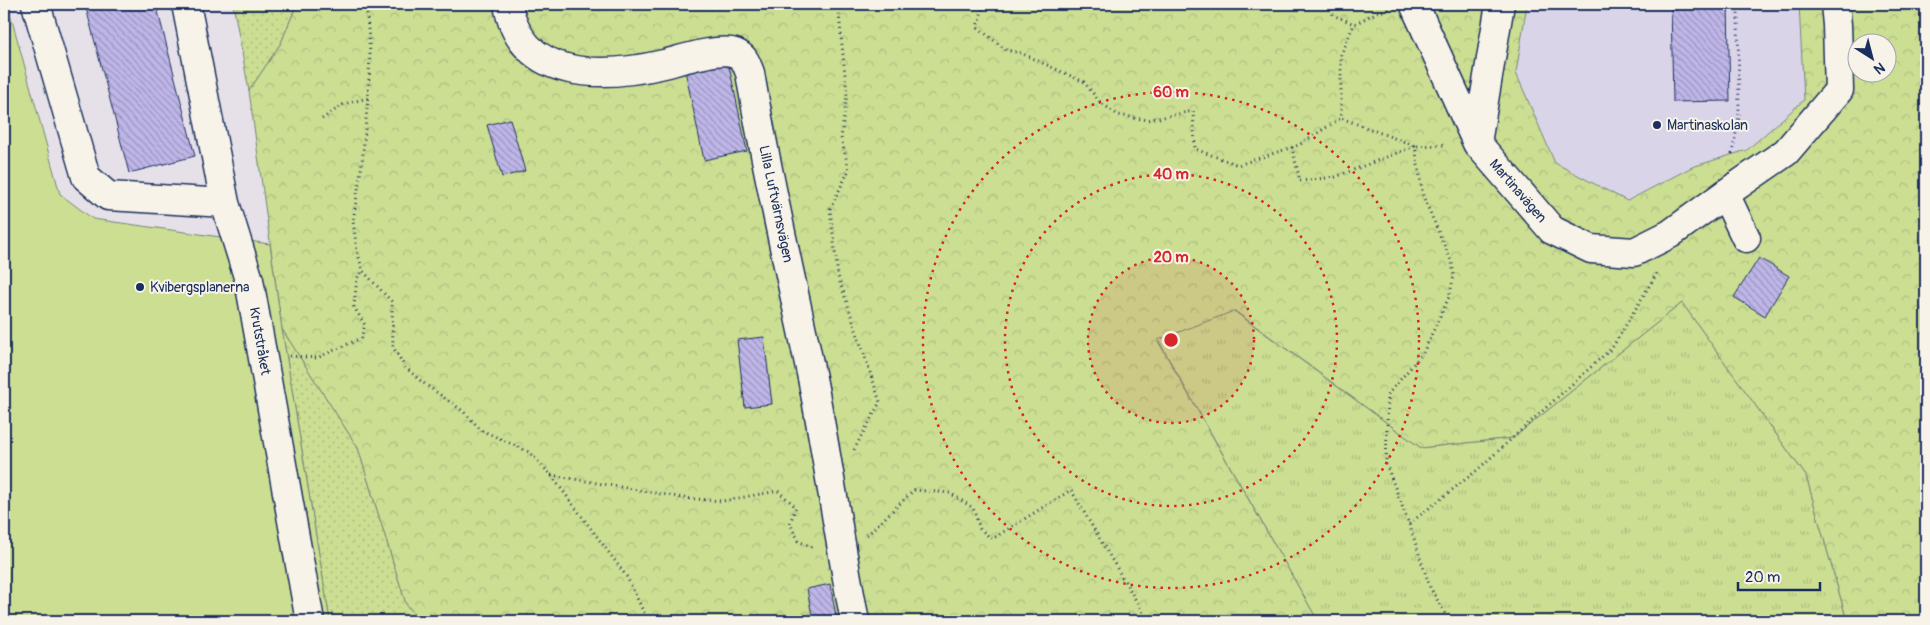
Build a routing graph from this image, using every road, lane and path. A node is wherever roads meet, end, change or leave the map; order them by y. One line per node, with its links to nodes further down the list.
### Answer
1 (36, 4): 20 (street)
2 (186, 4): 20 (street, Krutstråket)
3 (366, 4): 13 (path)
4 (508, 4): 26 (street, Lilla Luftvärnsvägen)
5 (838, 4): 26 (path)
6 (984, 4): 18 (path)
7 (1332, 4): 12 (path)
8 (1413, 4): 12 (path); 16 (street, Martinavägen)
9 (1500, 4): 16 (street)
10 (1738, 4): 19 (path)
11 (1835, 4): 19 (street, Martinavägen)
12 (1354, 24): 15 (path)
13 (368, 98): 14 (path); 23 (path)
14 (322, 118)
15 (1341, 118): 17 (path); 18 (path)
16 (1477, 143): 17 (path); 21 (street, Martinavägen)
17 (1415, 146): 18 (path); 27 (path)
18 (1292, 147)
19 (1724, 194): 21 (street, Martinavägen); 22 (street)
20 (225, 203): 24 (street, Krutstråket)
21 (1670, 234): 27 (path)
22 (1746, 238)
23 (363, 271): 24 (path); 25 (path)
24 (262, 354): 29 (street, Krutstråket)
25 (551, 475): 28 (path); 30 (path)
26 (833, 488): 28 (street, Lilla Luftvärnsvägen)
27 (1410, 524): 33 (path)
28 (843, 560): 31 (street, Lilla Luftvärnsvägen); 32 (path)
29 (310, 621)
30 (646, 621)
31 (855, 621)
32 (1148, 621)
33 (1449, 621)

